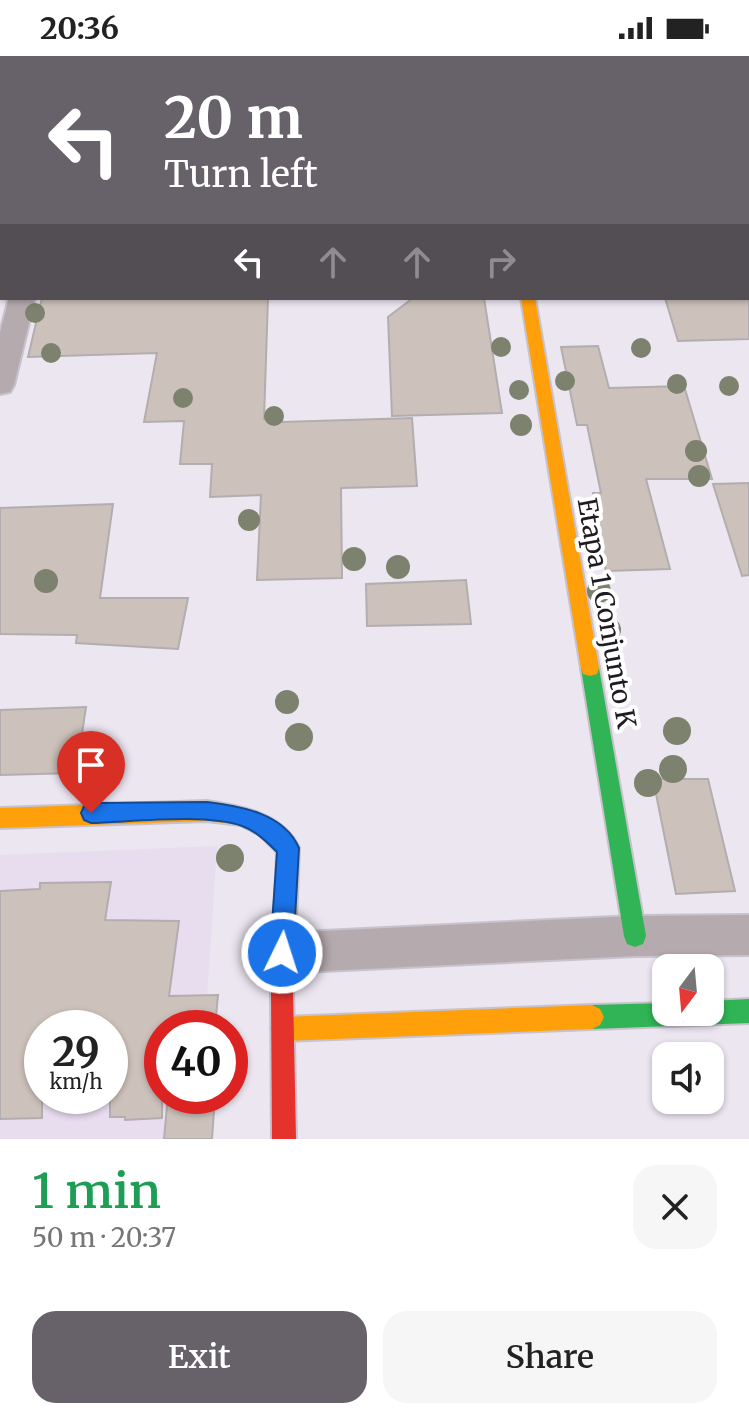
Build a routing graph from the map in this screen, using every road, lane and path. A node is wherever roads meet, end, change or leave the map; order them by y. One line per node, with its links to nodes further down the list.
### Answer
1 (21, 300): 3 (street)
2 (528, 300): 6 (street, Etapa 1 Conjunto K)
3 (0, 385)
4 (0, 818): 7 (street)
5 (749, 935): 6 (street)
6 (635, 936): 7 (street)
7 (282, 953): 9 (street)
8 (749, 1011): 9 (street)
9 (283, 1029): 10 (street)
10 (284, 1139)

